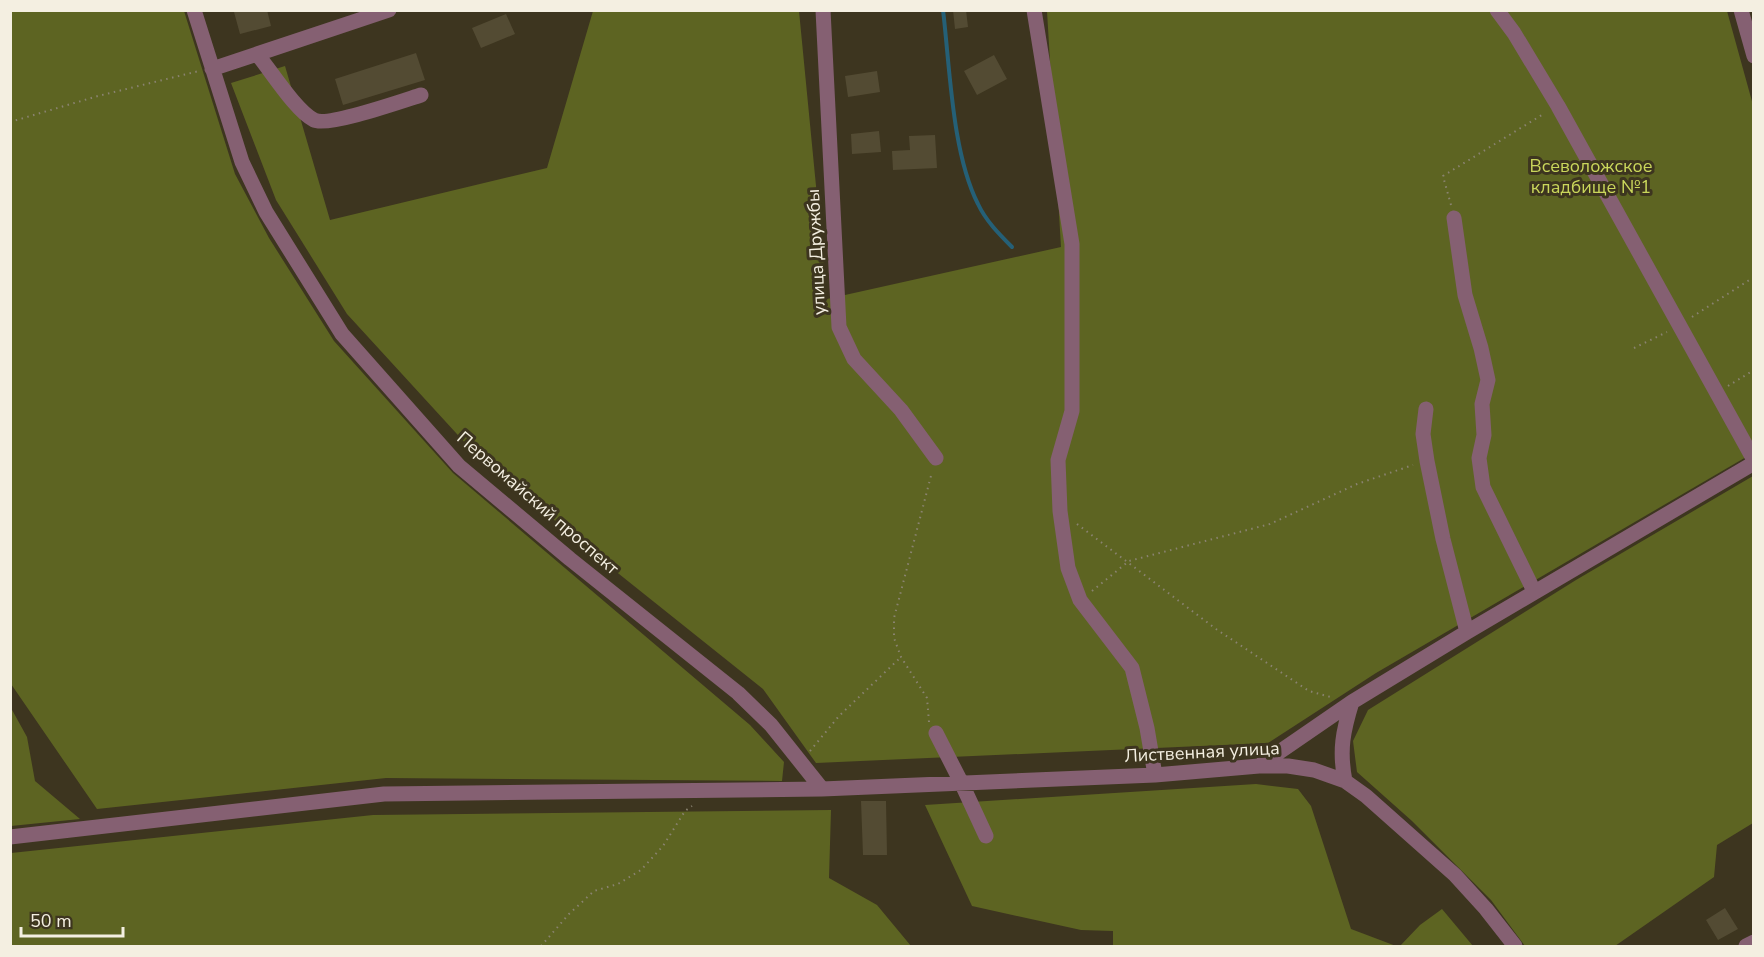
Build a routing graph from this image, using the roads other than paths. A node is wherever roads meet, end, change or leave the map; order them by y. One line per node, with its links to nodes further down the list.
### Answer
1 (194, 10): 9 (street, Первомайский проспект)
2 (389, 10): 7 (street)
3 (823, 10): 13 (street, улица Дружбы)
4 (1034, 10): 20 (street)
5 (1497, 10): 14 (street)
6 (1741, 10): 8 (street)
7 (257, 54): 9 (street); 10 (street)
8 (1754, 56)
9 (212, 69): 23 (street, Первомайский проспект)
10 (421, 95)
11 (1454, 218): 15 (street)
12 (1426, 409): 16 (street)
13 (936, 458)
14 (1754, 461): 15 (street)
15 (1534, 591): 16 (street)
16 (1467, 632): 17 (street)
17 (1352, 702): 19 (street); 21 (street)
18 (936, 733): 22 (street)
19 (1259, 766): 20 (street, Лиственная улица); 21 (street, Лиственная улица)
20 (1155, 775): 22 (street, Лиственная улица)
21 (1345, 781): 27 (street, Лиственная улица)
22 (961, 782): 23 (street, Лиственная улица); 24 (street)
23 (822, 789): 25 (street, Лиственная улица)
24 (986, 836)
25 (10, 837)
26 (1754, 942): 28 (street)
27 (1515, 946)
28 (1746, 946)

